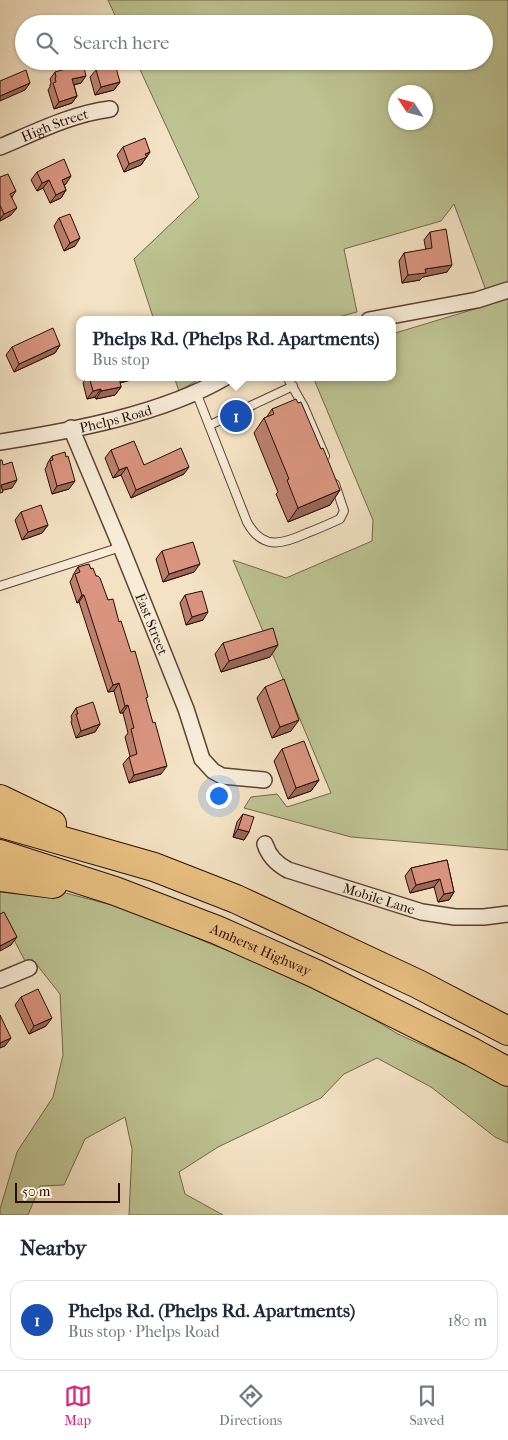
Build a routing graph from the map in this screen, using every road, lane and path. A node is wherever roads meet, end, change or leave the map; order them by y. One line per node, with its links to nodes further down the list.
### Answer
1 (110, 109): 2 (street, High Street)
2 (0, 146)
3 (508, 290): 4 (street)
4 (391, 316)
5 (218, 381): 8 (street, Phelps Road)
6 (290, 381): 7 (lane)
7 (293, 386): 9 (lane); 12 (lane)
8 (196, 392): 9 (lane); 10 (street, Phelps Road)
9 (210, 425): 13 (lane)
10 (72, 428): 11 (street, Phelps Road); 14 (street, East Street)
11 (0, 442)
12 (329, 468)
13 (333, 477)
14 (121, 546): 15 (lane); 16 (street, East Street)
15 (0, 586)
16 (264, 780)
17 (0, 799): 21 (highway)
18 (0, 823): 21 (highway)
19 (265, 844): 24 (street, Mobile Lane)
20 (0, 854): 23 (highway, Amherst Highway)
21 (154, 867): 27 (highway)
22 (0, 877): 23 (highway)
23 (168, 912): 28 (highway, Amherst Highway)
24 (508, 914)
25 (29, 968): 26 (street)
26 (0, 980)
27 (508, 1031)
28 (508, 1072)

